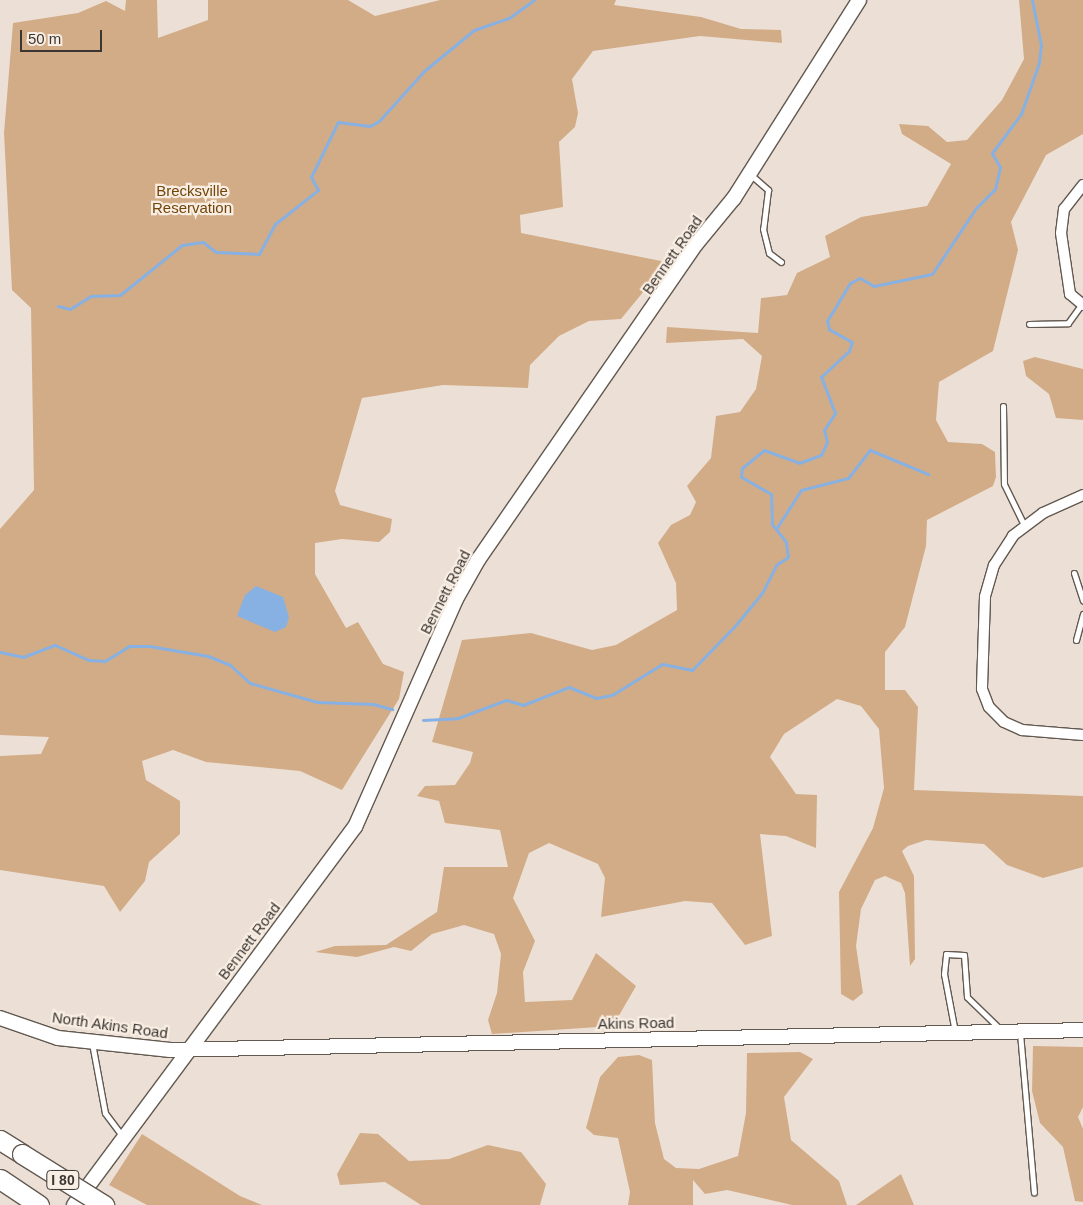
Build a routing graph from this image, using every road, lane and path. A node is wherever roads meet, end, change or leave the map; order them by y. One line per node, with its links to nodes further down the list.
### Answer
1 (859, 0): 2 (street, Bennett Road)
2 (749, 173): 4 (lane); 21 (street, Bennett Road)
3 (1083, 185): 5 (street)
4 (781, 262)
5 (1082, 304): 6 (lane)
6 (1029, 324)
7 (1003, 406): 9 (lane)
8 (1083, 495): 9 (street)
9 (1025, 527): 14 (street)
10 (1074, 573): 11 (lane)
11 (1083, 601)
12 (1083, 614): 13 (lane)
13 (1076, 640)
14 (1083, 734)
15 (0, 1018): 20 (street, North Akins Road)
16 (1083, 1030): 17 (street, Akins Road)
17 (1020, 1031): 18 (street, Akins Road); 25 (lane)
18 (1002, 1032): 19 (street, Akins Road); 19 (lane)
19 (955, 1033): 21 (street, Akins Road)
20 (92, 1042): 21 (street, North Akins Road); 22 (lane)
21 (189, 1049): 22 (street, Bennett Road)
22 (123, 1138): 27 (street, Bennett Road)
23 (0, 1140): 28 (highway, I 80, bridge)
24 (3, 1181): 26 (highway, I 80)
25 (1034, 1192)
26 (39, 1205)
27 (74, 1205)
28 (104, 1205)

